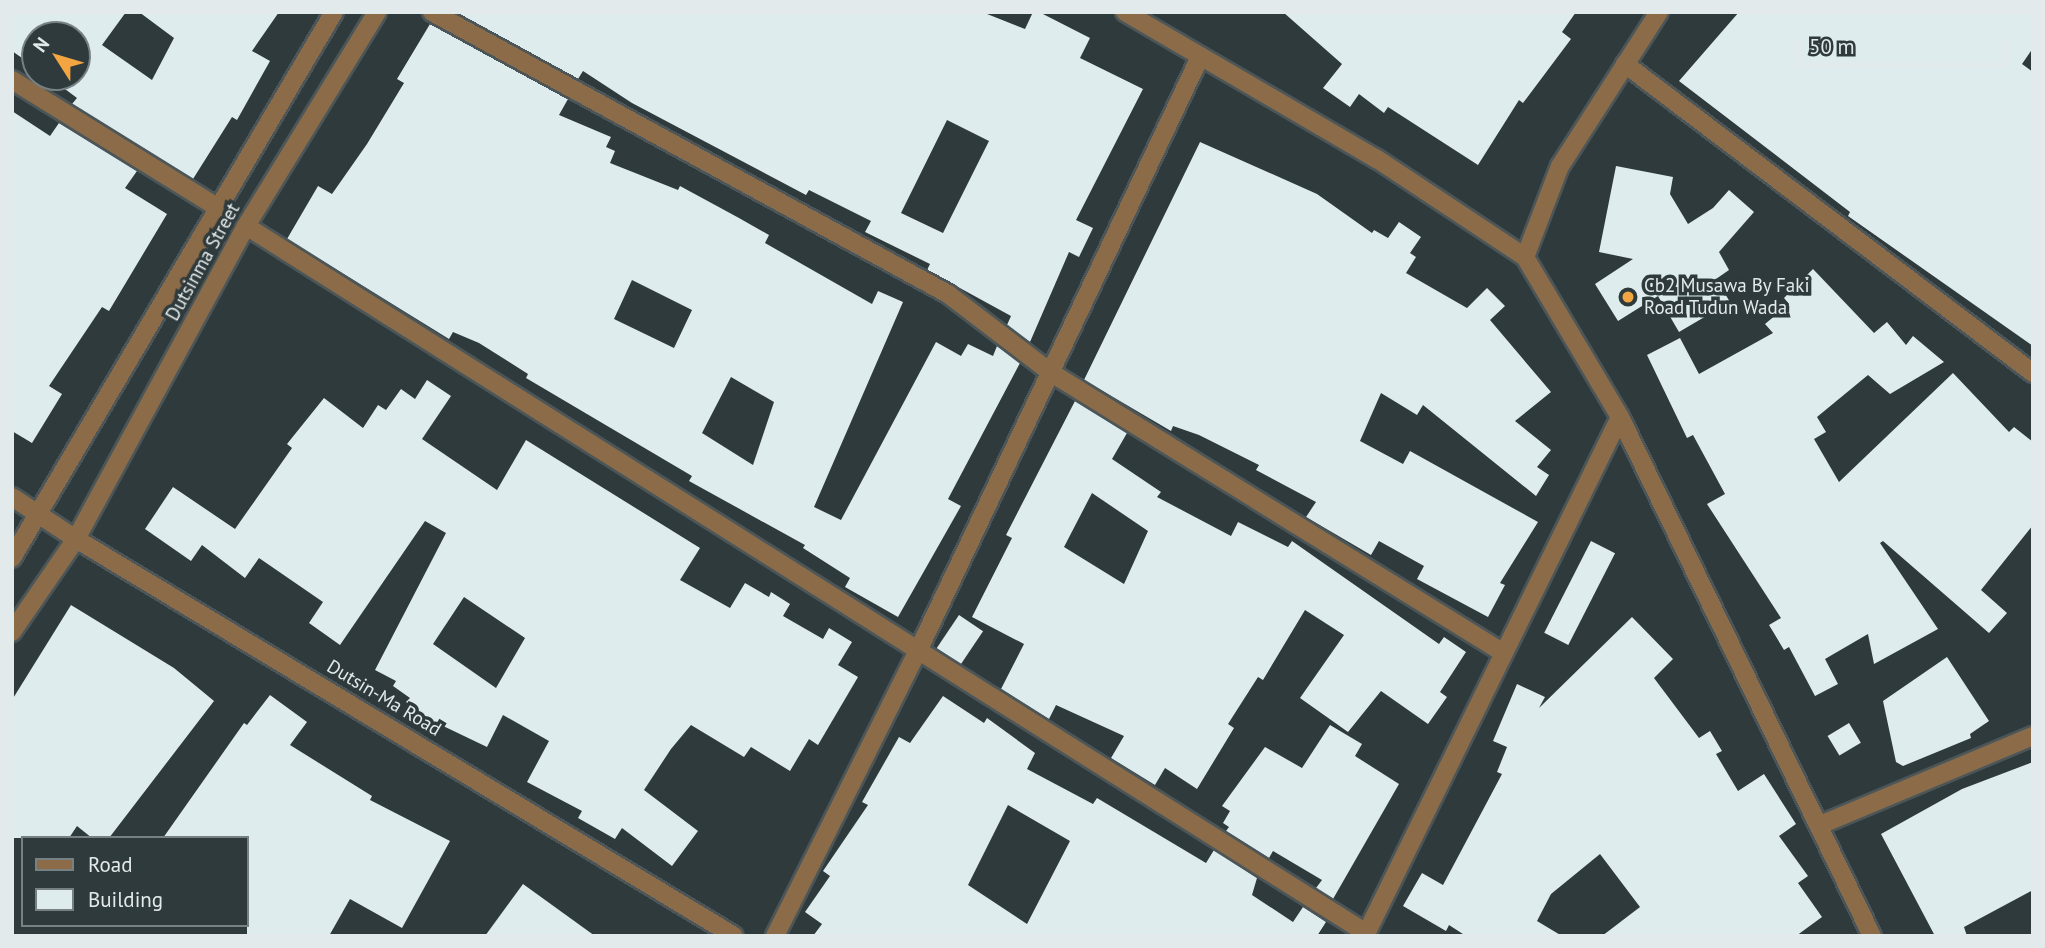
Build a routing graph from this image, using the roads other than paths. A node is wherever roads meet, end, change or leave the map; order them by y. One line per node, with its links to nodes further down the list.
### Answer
1 (334, 12): 9 (street, Dutsinma Street)
2 (377, 12): 10 (street, Dutsinma Street)
3 (432, 12): 12 (street)
4 (1125, 12): 6 (street)
5 (1659, 12): 7 (street)
6 (1199, 59): 11 (street); 12 (street)
7 (1625, 64): 11 (street); 13 (street)
8 (12, 80): 9 (street)
9 (216, 207): 16 (street, Dutsinma Street)
10 (246, 226): 17 (street, Dutsinma Street); 20 (street)
11 (1525, 257): 14 (street)
12 (1050, 372): 20 (street); 21 (street)
13 (2033, 373)
14 (1620, 417): 21 (street); 23 (street)
15 (12, 497): 16 (street, Dutsin-Ma Road)
16 (40, 515): 17 (street, Dutsin-Ma Road); 18 (street, Dutsinma Street)
17 (76, 539): 19 (street, Dutsinma Street); 25 (street, Dutsin-Ma Road)
18 (12, 558)
19 (12, 632)
20 (919, 649): 24 (street); 26 (street)
21 (1502, 652): 24 (street)
22 (2033, 736): 23 (street)
23 (1820, 825): 27 (street)
24 (1366, 934)
25 (734, 936)
26 (775, 936)
27 (1872, 936)

